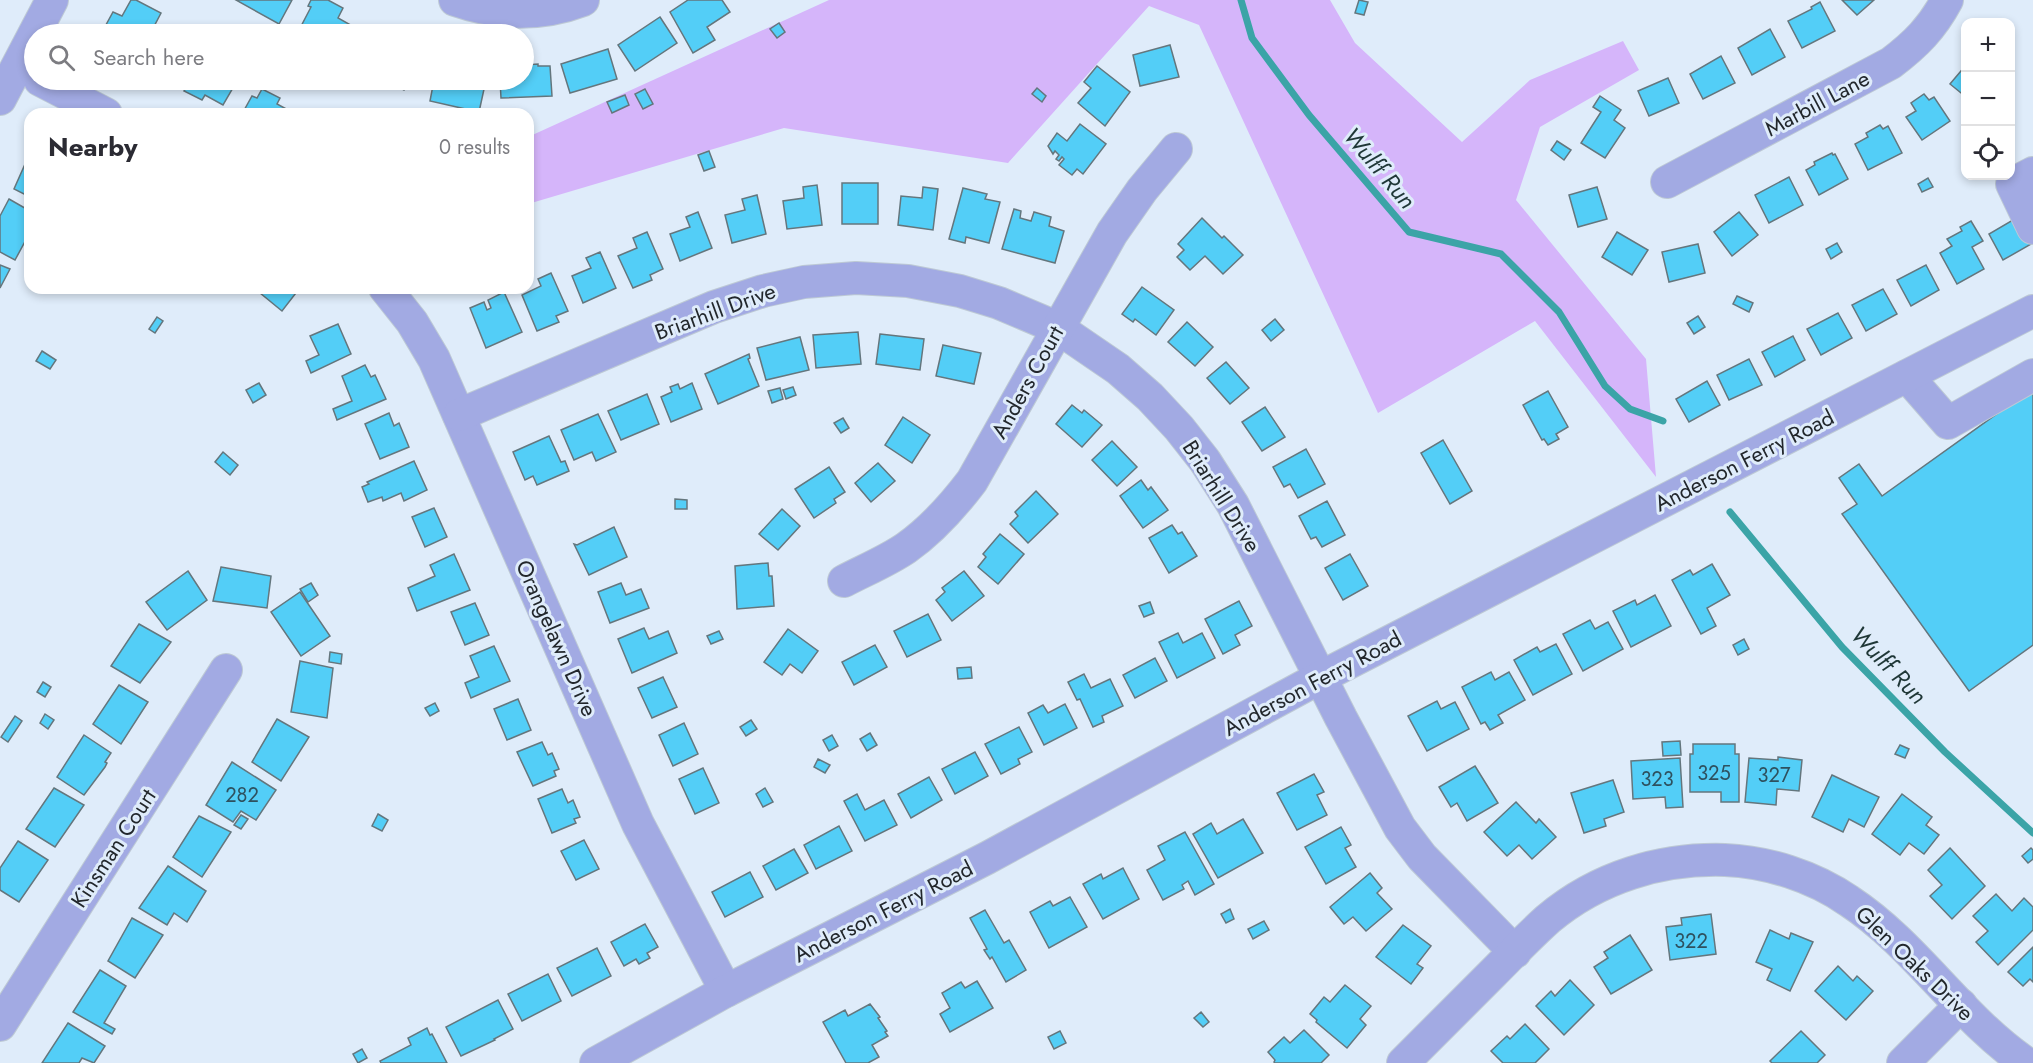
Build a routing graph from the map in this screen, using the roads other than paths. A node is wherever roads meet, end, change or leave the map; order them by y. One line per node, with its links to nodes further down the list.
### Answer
1 (51, 0): 5 (street)
2 (455, 0): 3 (street)
3 (584, 0)
4 (1947, 0): 12 (street, Marbill Lane)
5 (44, 24)
6 (24, 80): 8 (street)
7 (59, 90): 9 (street)
8 (0, 99)
9 (94, 108)
10 (1176, 149): 16 (street, Anders Court)
11 (2033, 173): 13 (street)
12 (1667, 182)
13 (2033, 228)
14 (390, 294): 19 (street, Orangelawn Drive)
15 (2033, 311): 18 (street, Anderson Ferry Road)
16 (1058, 328): 19 (street, Briarhill Drive); 20 (street, Anders Court); 22 (street, Briarhill Drive)
17 (2033, 375): 18 (street)
18 (1907, 376): 22 (street, Anderson Ferry Road)
19 (459, 415): 24 (street, Orangelawn Drive)
20 (844, 581)
21 (226, 670): 26 (street, Kinsman Court)
22 (1321, 677): 23 (street, Briarhill Drive); 24 (street, Anderson Ferry Road)
23 (1515, 952): 25 (street, Glen Oaks Drive); 28 (street, Glen Oaks Drive)
24 (726, 991): 27 (street, Anderson Ferry Road)
25 (1961, 1005): 29 (street); 30 (street, Glen Oaks Drive)
26 (0, 1025)
27 (596, 1063)
28 (1403, 1063)
29 (1903, 1063)
30 (2026, 1063)

